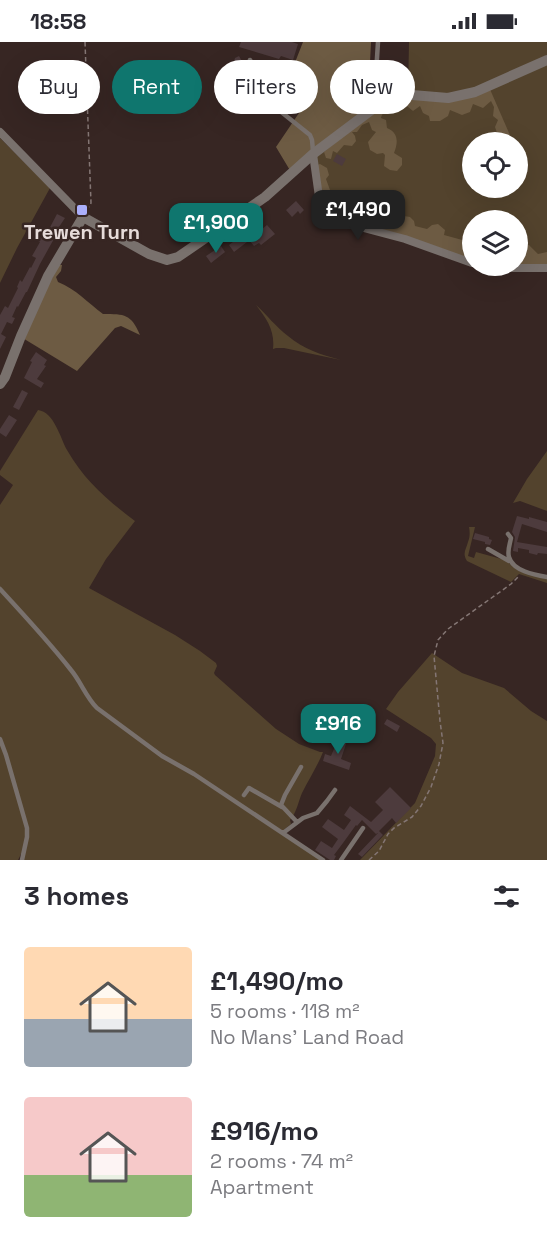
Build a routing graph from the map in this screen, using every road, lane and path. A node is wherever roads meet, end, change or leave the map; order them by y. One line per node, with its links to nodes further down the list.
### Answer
1 (85, 42): 10 (path)
2 (378, 42): 3 (lane)
3 (377, 60)
4 (547, 60): 5 (street)
5 (415, 95)
6 (283, 114): 9 (lane)
7 (366, 114): 9 (street)
8 (0, 132): 10 (street)
9 (313, 154): 10 (street); 11 (street)
10 (83, 217): 14 (street)
11 (462, 259)
12 (528, 268): 13 (street)
13 (547, 268)
14 (0, 384)
15 (508, 534): 17 (lane)
16 (488, 549): 17 (lane)
17 (512, 562): 18 (lane)
18 (522, 571): 19 (lane); 32 (path)
19 (547, 577)
20 (0, 589): 28 (lane)
21 (0, 739): 29 (lane)
22 (301, 767): 25 (lane)
23 (334, 790): 26 (lane)
24 (244, 795): 25 (lane)
25 (282, 807): 26 (lane)
26 (297, 822): 28 (lane)
27 (363, 828): 31 (lane)
28 (283, 833): 30 (lane)
29 (22, 860)
30 (323, 860)
31 (341, 860)
32 (369, 860)

